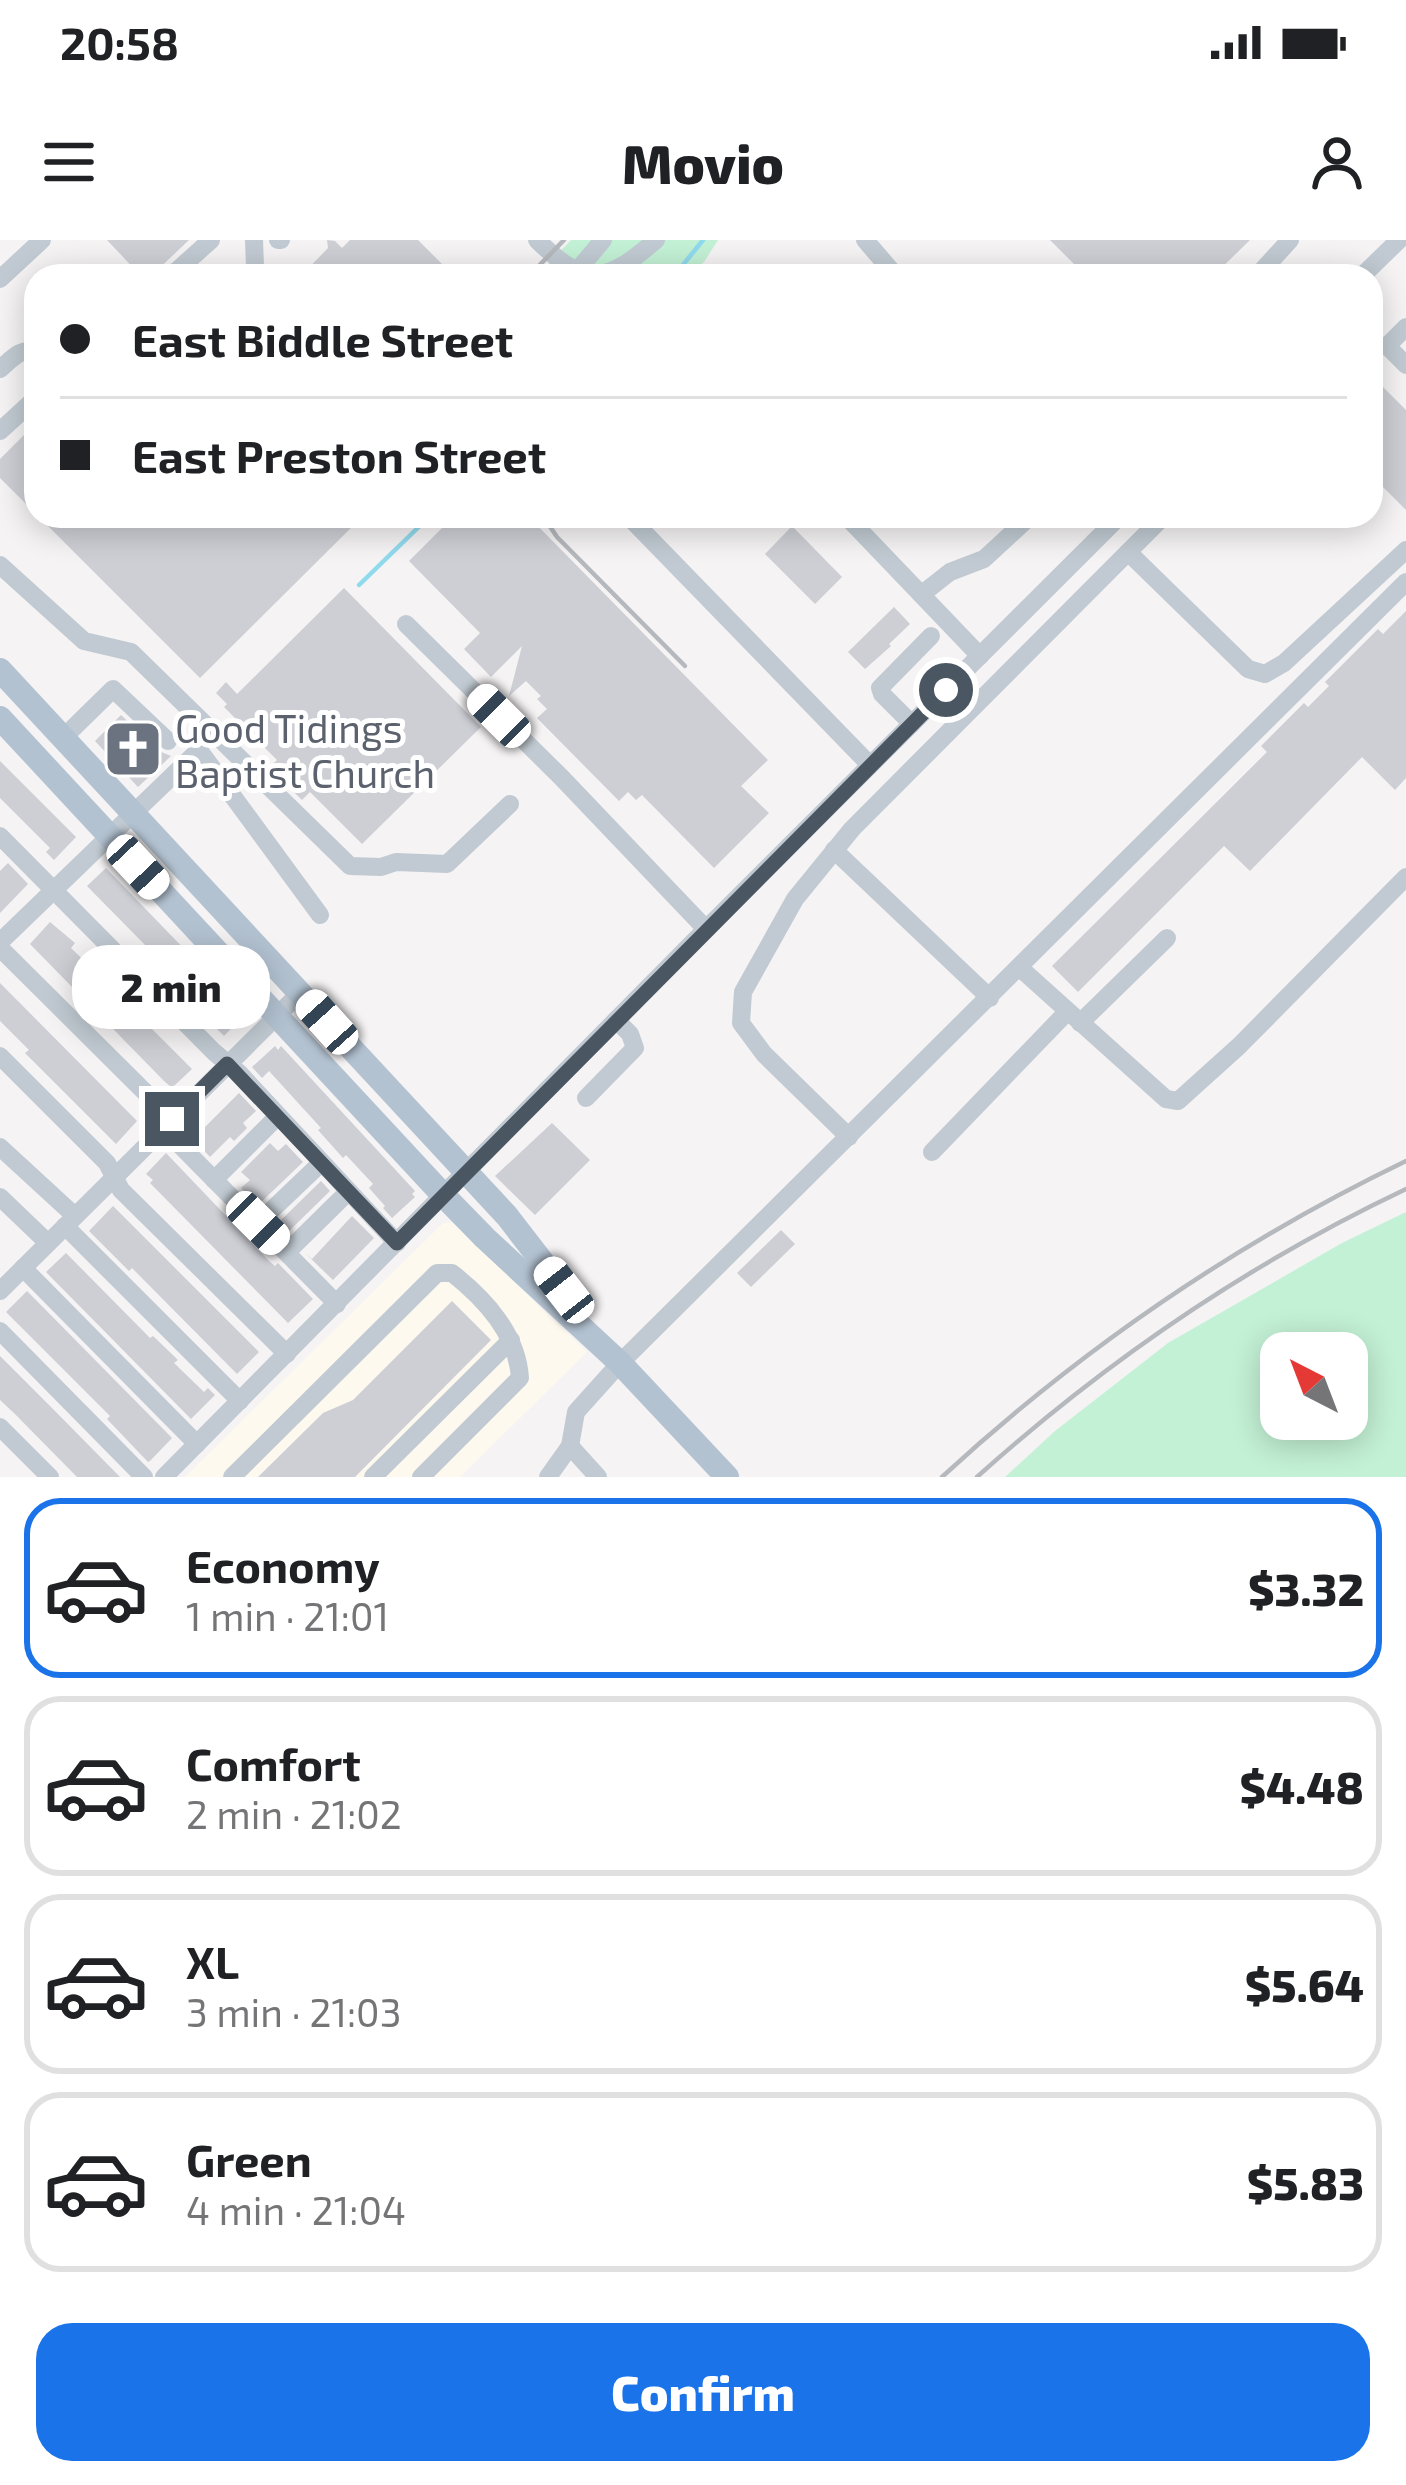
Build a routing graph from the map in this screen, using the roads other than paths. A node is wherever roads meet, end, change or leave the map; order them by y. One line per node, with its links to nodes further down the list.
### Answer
1 (42, 240): 16 (street)
2 (211, 240): 9 (street)
3 (537, 240): 10 (street)
4 (603, 240): 11 (street)
5 (656, 240): 12 (street)
6 (865, 240): 13 (street)
7 (1291, 240): 14 (street)
8 (1400, 240): 15 (street)
9 (184, 264)
10 (563, 264)
11 (583, 264)
12 (623, 264)
13 (886, 264)
14 (1268, 264)
15 (1375, 264)
16 (0, 279)
17 (24, 350): 18 (street)
18 (0, 369)
19 (24, 409): 20 (street)
20 (0, 430)
21 (640, 528): 39 (street)
22 (858, 528): 30 (street)
23 (1017, 528): 30 (street)
24 (1108, 528): 33 (street)
25 (1152, 528): 27 (street)
26 (1406, 550): 27 (street)
27 (1128, 552): 44 (street)
28 (0, 565): 40 (street)
29 (1406, 582): 51 (street)
30 (922, 595): 33 (street)
31 (406, 624): 48 (street)
32 (931, 636): 36 (street)
33 (980, 656): 36 (street)
34 (0, 670): 37 (main road)
35 (0, 718): 42 (main road)
36 (912, 724): 39 (street)
37 (63, 738): 38 (street); 41 (main road)
38 (168, 741)
39 (871, 765): 48 (street)
40 (510, 803)
41 (133, 812): 42 (street); 47 (street); 52 (main road)
42 (109, 835): 46 (street); 54 (main road)
43 (0, 836): 46 (street)
44 (834, 850): 53 (street); 62 (street)
45 (1406, 877): 55 (street)
46 (53, 890): 50 (street); 58 (street)
47 (320, 915)
48 (706, 929): 56 (street)
49 (1167, 938): 55 (street)
50 (0, 945): 61 (street)
51 (1020, 968): 53 (street); 55 (street)
52 (301, 992): 54 (street); 66 (main road)
53 (990, 998): 62 (street)
54 (276, 1015): 58 (street); 70 (main road)
55 (1073, 1017): 64 (street)
56 (616, 1020): 59 (street); 66 (street)
57 (0, 1056): 67 (street)
58 (227, 1064): 60 (street); 61 (street)
59 (586, 1098)
60 (278, 1116): 65 (street); 68 (street)
61 (167, 1124): 67 (street); 68 (street)
62 (849, 1137): 83 (street)
63 (0, 1147): 72 (street)
64 (932, 1152)
65 (321, 1163): 69 (street); 73 (street)
66 (465, 1172): 70 (street); 83 (main road)
67 (114, 1177): 72 (street); 82 (street)
68 (214, 1180): 73 (street)
69 (348, 1192): 75 (street); 76 (street)
70 (445, 1196): 75 (street); 83 (main road)
71 (0, 1197): 74 (street)
72 (70, 1221): 74 (street); 84 (street)
73 (258, 1223): 76 (street)
74 (48, 1243): 77 (street)
75 (397, 1243): 79 (street)
76 (287, 1252): 79 (street)
77 (23, 1268): 78 (street); 86 (street)
78 (0, 1291)
79 (337, 1304): 82 (street)
80 (0, 1331): 89 (street)
81 (511, 1340): 91 (street); 92 (street); 93 (street)
82 (287, 1354): 84 (street)
83 (620, 1363): 87 (street); 96 (main road)
84 (240, 1401): 86 (street)
85 (0, 1426): 88 (street)
86 (197, 1444): 90 (street)
87 (570, 1446): 94 (street); 95 (street)
88 (50, 1477)
89 (144, 1477)
90 (164, 1477)
91 (232, 1477)
92 (373, 1477)
93 (421, 1477)
94 (548, 1477)
95 (598, 1477)
96 (727, 1477)

